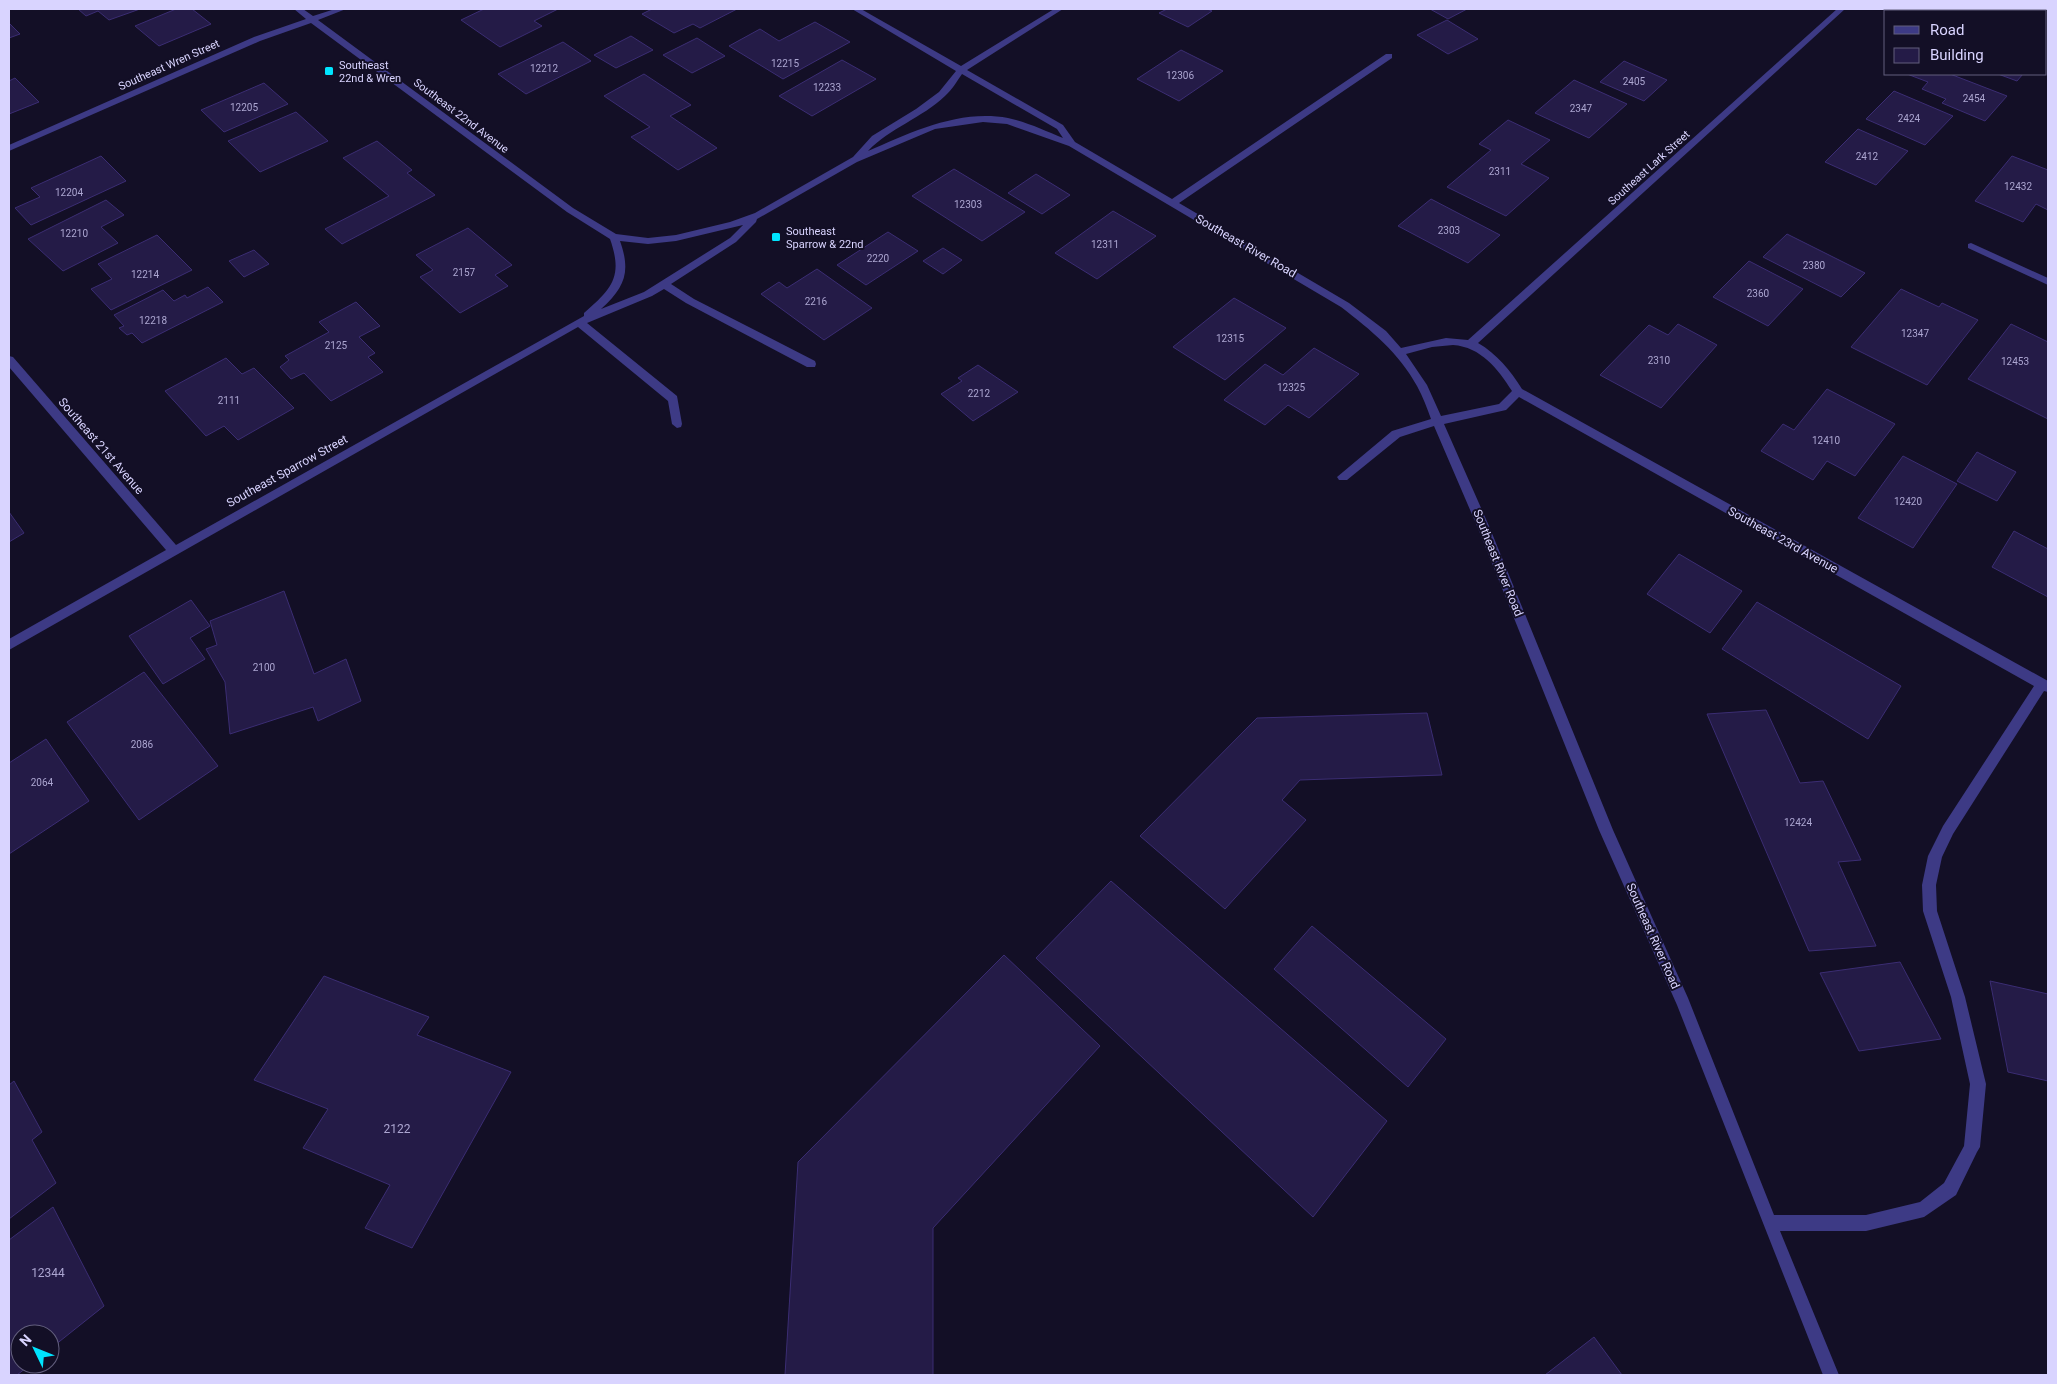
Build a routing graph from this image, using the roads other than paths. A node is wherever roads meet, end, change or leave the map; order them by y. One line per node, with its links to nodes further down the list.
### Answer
1 (298, 9): 6 (street, Southeast 22nd Avenue)
2 (342, 9): 6 (street, Southeast Wren Street)
3 (856, 9): 8 (street, Southeast River Road)
4 (1059, 9): 8 (street)
5 (1841, 9): 19 (street, Southeast Lark Street)
6 (313, 20): 10 (street, Southeast Wren Street); 14 (street, Southeast 22nd Avenue)
7 (1389, 56): 12 (street)
8 (962, 69): 9 (street, Southeast River Road); 11 (street)
9 (1072, 144): 11 (street, Southeast Sparrow Street); 12 (street, Southeast River Road)
10 (9, 148)
11 (854, 160): 13 (street, Southeast Sparrow Street)
12 (1173, 203): 20 (street, Southeast River Road)
13 (758, 215): 14 (street, Southeast Sparrow Street); 17 (street, Southeast Sparrow Street)
14 (614, 236): 18 (street, Southeast Sparrow Street)
15 (1971, 246): 16 (street)
16 (2048, 282)
17 (664, 284): 18 (street, Southeast Sparrow Street); 22 (street)
18 (579, 322): 25 (street); 27 (street, Southeast Sparrow Street)
19 (1472, 343): 20 (street); 23 (street)
20 (1399, 352): 24 (street, Southeast River Road)
21 (9, 360): 27 (street, Southeast 21st Avenue)
22 (811, 364)
23 (1518, 392): 24 (street); 29 (street, Southeast 23rd Avenue)
24 (1438, 421): 26 (street); 30 (street, Southeast River Road)
25 (677, 424)
26 (1342, 477)
27 (173, 550): 28 (street, Southeast Sparrow Street)
28 (9, 645)
29 (2045, 686): 30 (street)
30 (1769, 1223): 31 (street, Southeast River Road)
31 (1831, 1375)

